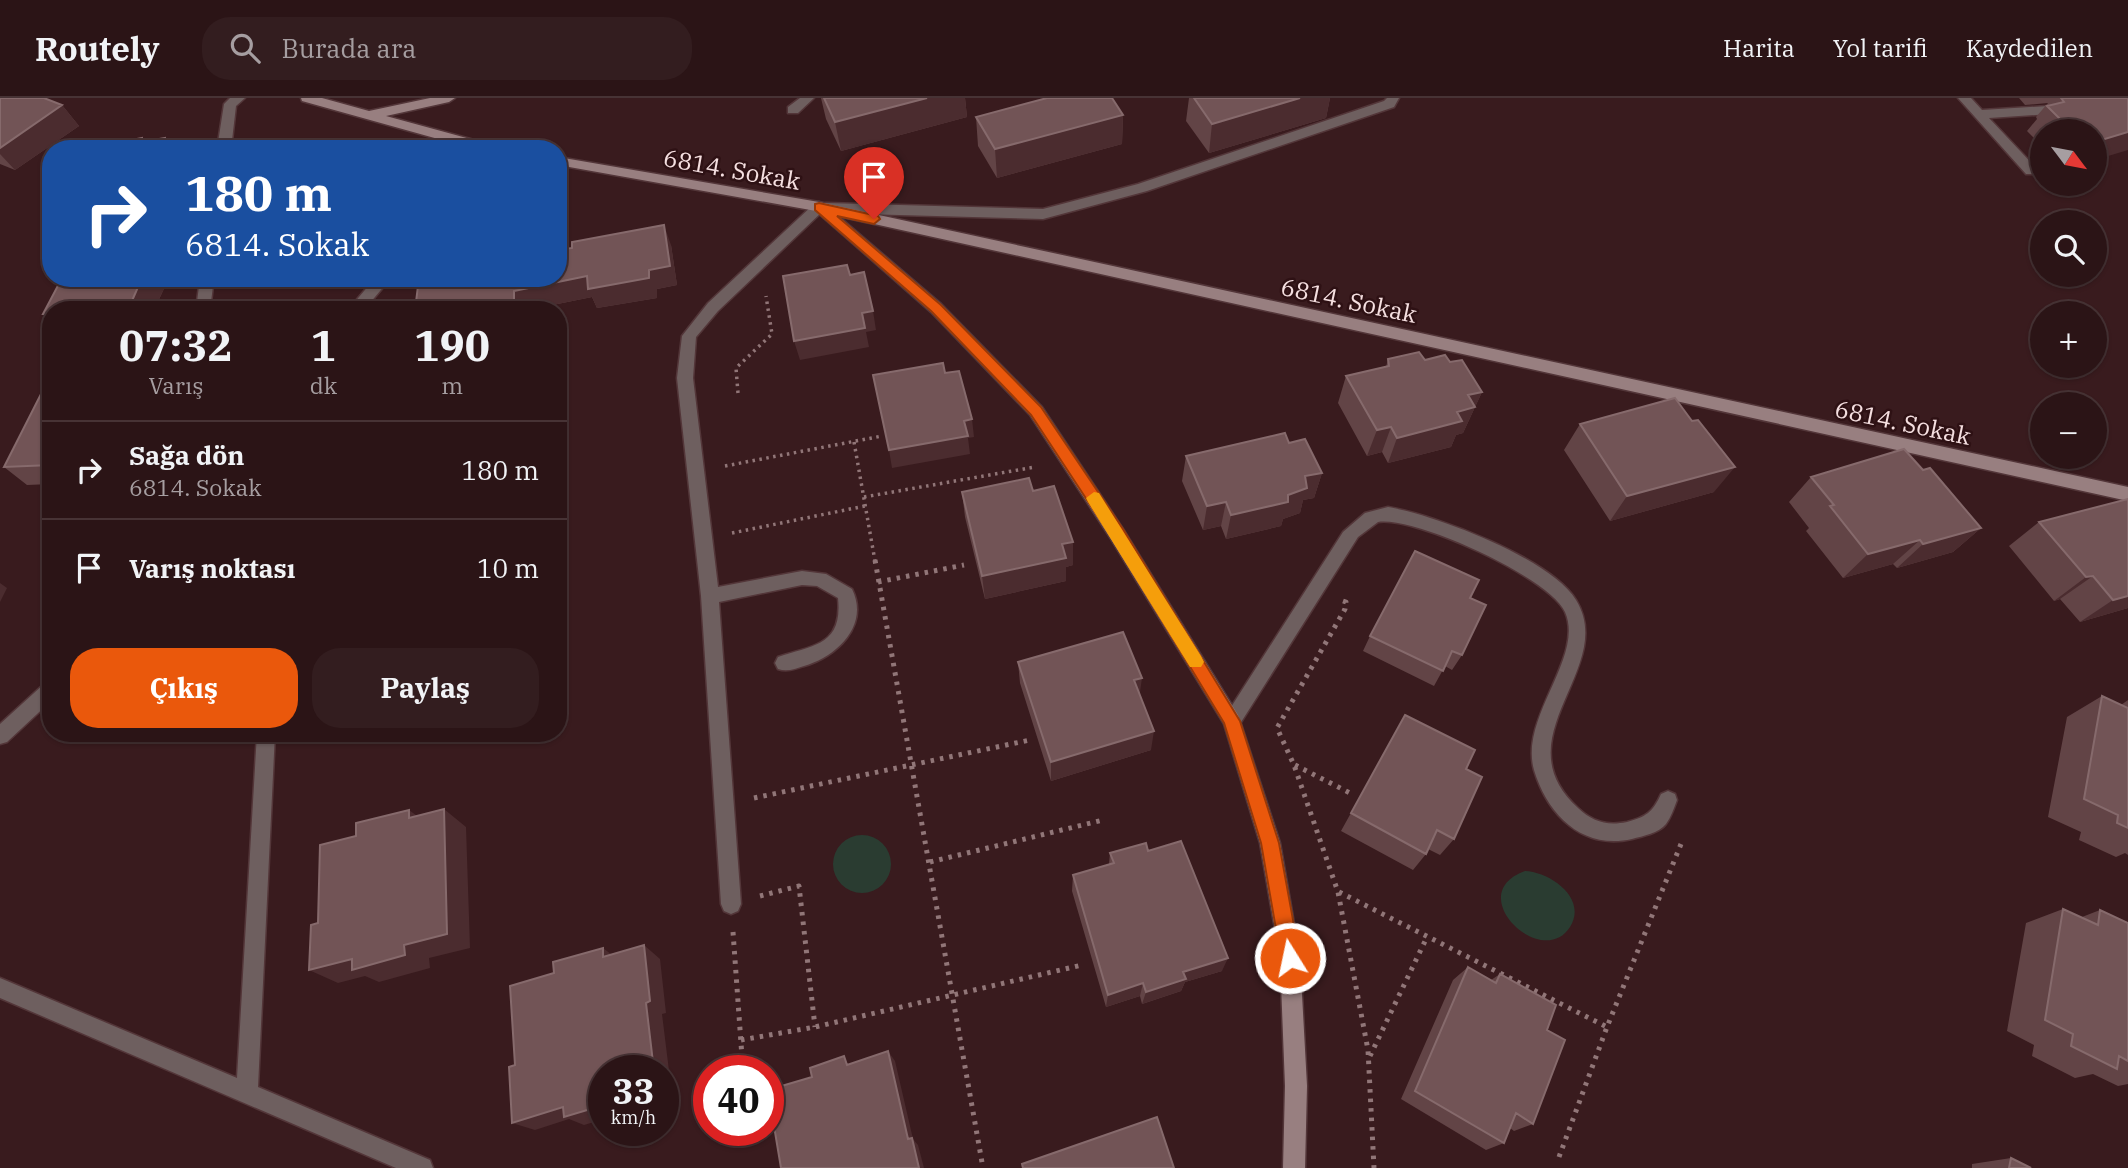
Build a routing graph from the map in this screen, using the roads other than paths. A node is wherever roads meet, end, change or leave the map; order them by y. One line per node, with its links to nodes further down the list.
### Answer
1 (239, 98): 11 (street)
2 (307, 98): 9 (street)
3 (449, 98): 9 (street)
4 (808, 98): 7 (street)
5 (1393, 98): 15 (street)
6 (1964, 98): 10 (street)
7 (793, 110)
8 (2064, 110): 10 (street)
9 (372, 114): 12 (street)
10 (1978, 114): 14 (street)
11 (225, 140)
12 (460, 140)
13 (567, 164): 15 (street, 6814. Sokak)
14 (2030, 170)
15 (819, 207): 18 (street, 6814. Sokak); 19 (street); 22 (street)
16 (376, 287): 17 (street)
17 (363, 301)
18 (2128, 494)
19 (710, 596): 20 (street); 26 (street)
20 (784, 663)
21 (42, 697): 23 (street)
22 (1232, 721): 25 (street); 30 (street)
23 (0, 736)
24 (266, 742): 28 (street)
25 (1668, 800)
26 (731, 904)
27 (0, 988): 28 (street)
28 (247, 1093): 29 (street)
29 (422, 1168)
30 (1294, 1168)

